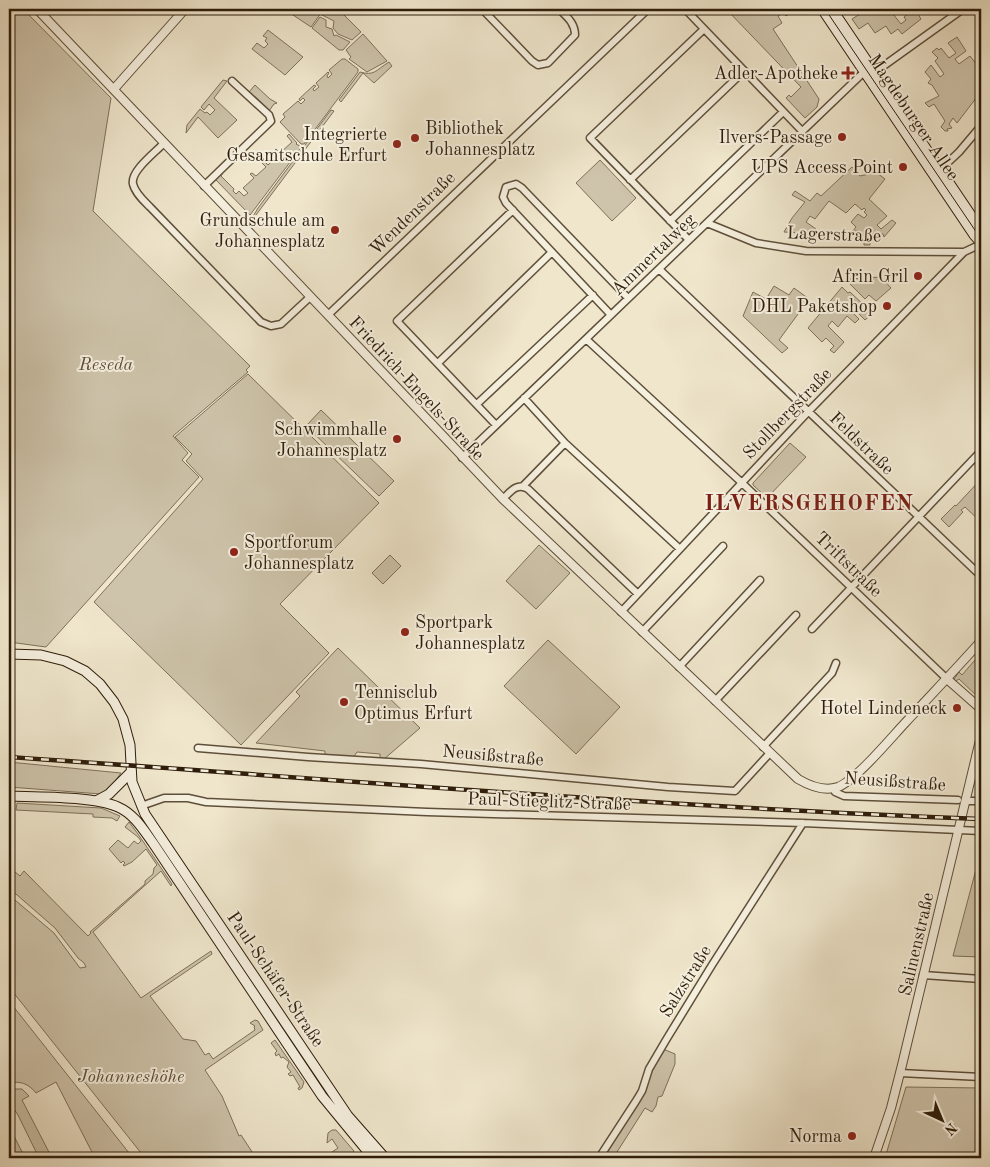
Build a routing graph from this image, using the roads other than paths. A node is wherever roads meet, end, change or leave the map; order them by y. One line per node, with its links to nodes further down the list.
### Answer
1 (36, 9): 15 (street, Friedrich-Engels-Straße)
2 (185, 9): 15 (street)
3 (482, 9): 4 (street)
4 (559, 9)
5 (648, 9): 35 (street, Wendenstraße)
6 (685, 9): 10 (street)
7 (822, 9): 12 (main road, Magdeburger Allee)
8 (832, 9): 13 (main road, Magdeburger Allee)
9 (962, 9): 13 (street)
10 (704, 29): 11 (street); 21 (street)
11 (744, 71): 16 (street); 21 (street)
12 (864, 72): 18 (street, Ammertalweg); 28 (main road, Magdeburger Allee)
13 (875, 72): 20 (main road, Magdeburger Allee)
14 (232, 81): 22 (street)
15 (114, 90): 19 (street, Friedrich-Engels-Straße)
16 (783, 112): 18 (street); 24 (street)
17 (981, 126): 20 (street)
18 (802, 131): 25 (street, Ammertalweg)
19 (164, 144): 22 (street, Friedrich-Engels-Straße); 33 (street)
20 (941, 169): 26 (main road, Magdeburger Allee)
21 (630, 180): 24 (street)
22 (204, 186): 33 (street, Friedrich-Engels-Straße)
23 (513, 210): 29 (street); 34 (street); 38 (street)
24 (670, 221): 27 (street)
25 (707, 223): 27 (street, Ammertalweg); 30 (street, Lagerstraße)
26 (981, 230)
27 (689, 240): 31 (street, Ammertalweg)
28 (981, 244): 30 (street, Stollbergstraße)
29 (552, 252): 32 (street); 38 (street)
30 (964, 252): 41 (street, Stollbergstraße)
31 (659, 269): 34 (street, Ammertalweg); 41 (street, Feldstraße)
32 (593, 295): 36 (street); 40 (street)
33 (310, 297): 35 (street, Friedrich-Engels-Straße)
34 (628, 298): 36 (street, Ammertalweg)
35 (328, 315): 45 (street, Friedrich-Engels-Straße)
36 (611, 315): 37 (street, Ammertalweg)
37 (586, 338): 39 (street, Ammertalweg); 46 (street, Triftstraße)
38 (438, 363): 40 (street)
39 (524, 398): 42 (street, Ammertalweg); 43 (street)
40 (477, 404): 42 (street)
41 (808, 412): 46 (street, Stollbergstraße); 49 (street, Feldstraße)
42 (496, 425): 45 (street, Ammertalweg)
43 (566, 443): 47 (street); 51 (street)
44 (981, 451): 49 (street)
45 (462, 458): 48 (street, Friedrich-Engels-Straße)
46 (741, 482): 51 (street, Stollbergstraße); 54 (street, Triftstraße)
47 (523, 486): 48 (street); 55 (street)
48 (503, 499): 56 (street, Friedrich-Engels-Straße)
49 (918, 517): 52 (street, Feldstraße); 54 (street)
50 (723, 546): 59 (street)
51 (680, 550): 55 (street, Stollbergstraße)
52 (981, 576)
53 (760, 580): 63 (street)
54 (852, 587): 58 (street); 64 (street, Triftstraße)
55 (638, 594): 56 (street, Stollbergstraße)
56 (621, 612): 59 (street, Friedrich-Engels-Straße)
57 (796, 615): 65 (street)
58 (812, 629)
59 (642, 632): 63 (street, Friedrich-Engels-Straße)
60 (981, 641): 64 (street)
61 (9, 654): 71 (main road, Paul-Schäfer-Straße)
62 (836, 664): 68 (street)
63 (679, 667): 65 (street, Friedrich-Engels-Straße)
64 (948, 678): 66 (street, Triftstraße); 72 (street)
65 (715, 701): 68 (street, Friedrich-Engels-Straße)
66 (981, 709)
67 (981, 736): 74 (street, Salinenstraße)
68 (763, 747): 70 (street, Friedrich-Engels-Straße)
69 (198, 748): 70 (street, Neusißstraße)
70 (770, 753): 72 (street, Friedrich-Engels-Straße)
71 (131, 772): 75 (main road); 77 (main road, Paul-Schäfer-Straße)
72 (834, 788): 74 (street, Neusißstraße)
73 (9, 796): 75 (main road, Paul-Schäfer-Straße)
74 (962, 800): 76 (street, Neusißstraße); 79 (street, Salinenstraße)
75 (96, 801): 85 (main road, Paul-Schäfer-Straße)
76 (981, 801)
77 (141, 806): 78 (street, Paul-Stieglitz-Straße); 86 (main road, Paul-Schäfer-Straße)
78 (803, 824): 79 (street, Paul-Stieglitz-Straße); 87 (street, Salzstraße)
79 (958, 830): 80 (street, Paul-Stieglitz-Straße); 81 (street, Salinenstraße)
80 (981, 831)
81 (923, 975): 82 (street); 83 (street, Salinenstraße)
82 (981, 979)
83 (900, 1073): 84 (street); 88 (street, Salinenstraße)
84 (981, 1077)
85 (373, 1158)
86 (384, 1158)
87 (599, 1158)
88 (874, 1158)

